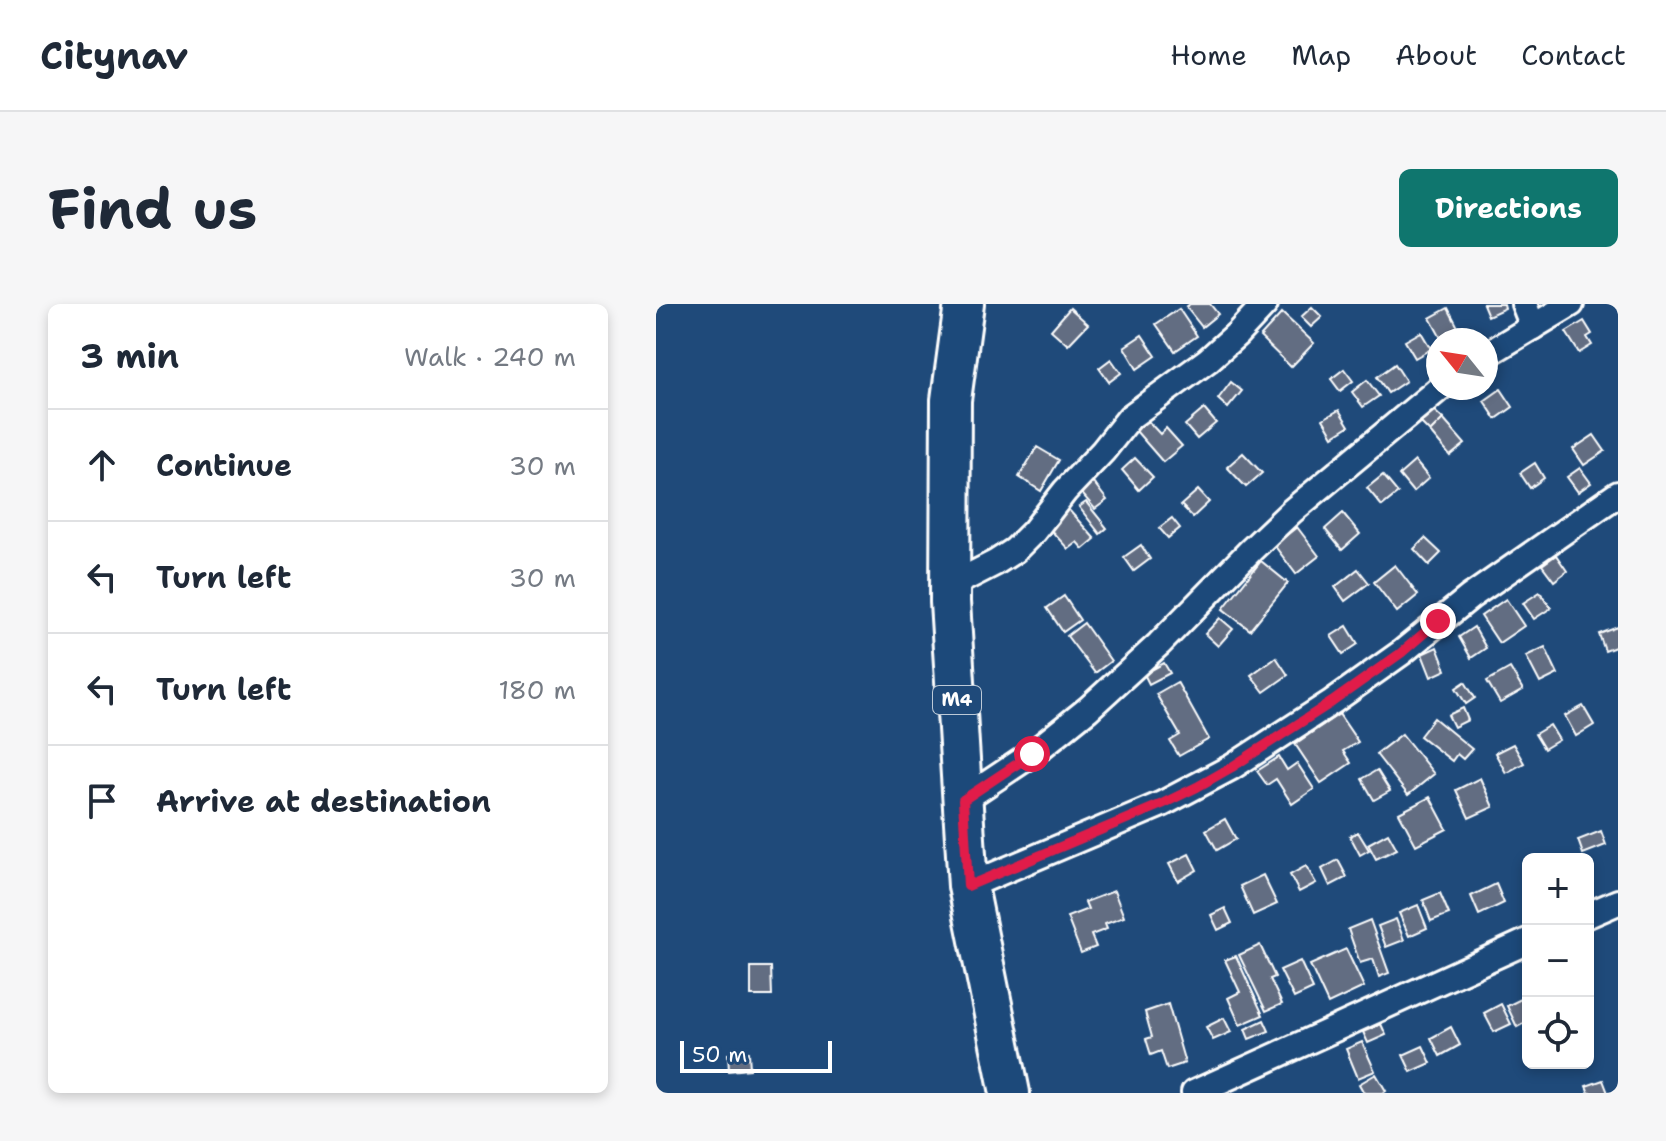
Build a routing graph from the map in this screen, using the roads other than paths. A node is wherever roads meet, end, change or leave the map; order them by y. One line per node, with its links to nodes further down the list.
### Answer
1 (964, 304): 9 (main road, M4)
2 (1265, 304): 9 (street)
3 (1524, 304): 5 (street)
4 (1571, 304): 5 (street)
5 (1533, 327): 6 (street)
6 (1498, 348)
7 (1426, 400): 10 (street)
8 (1618, 494): 11 (street)
9 (950, 586): 10 (main road, M4)
10 (963, 800): 11 (main road, M4)
11 (968, 886): 15 (main road, M4)
12 (1618, 902): 13 (street)
13 (1594, 912)
14 (1522, 944): 16 (street)
15 (1010, 1093)
16 (1194, 1093)

